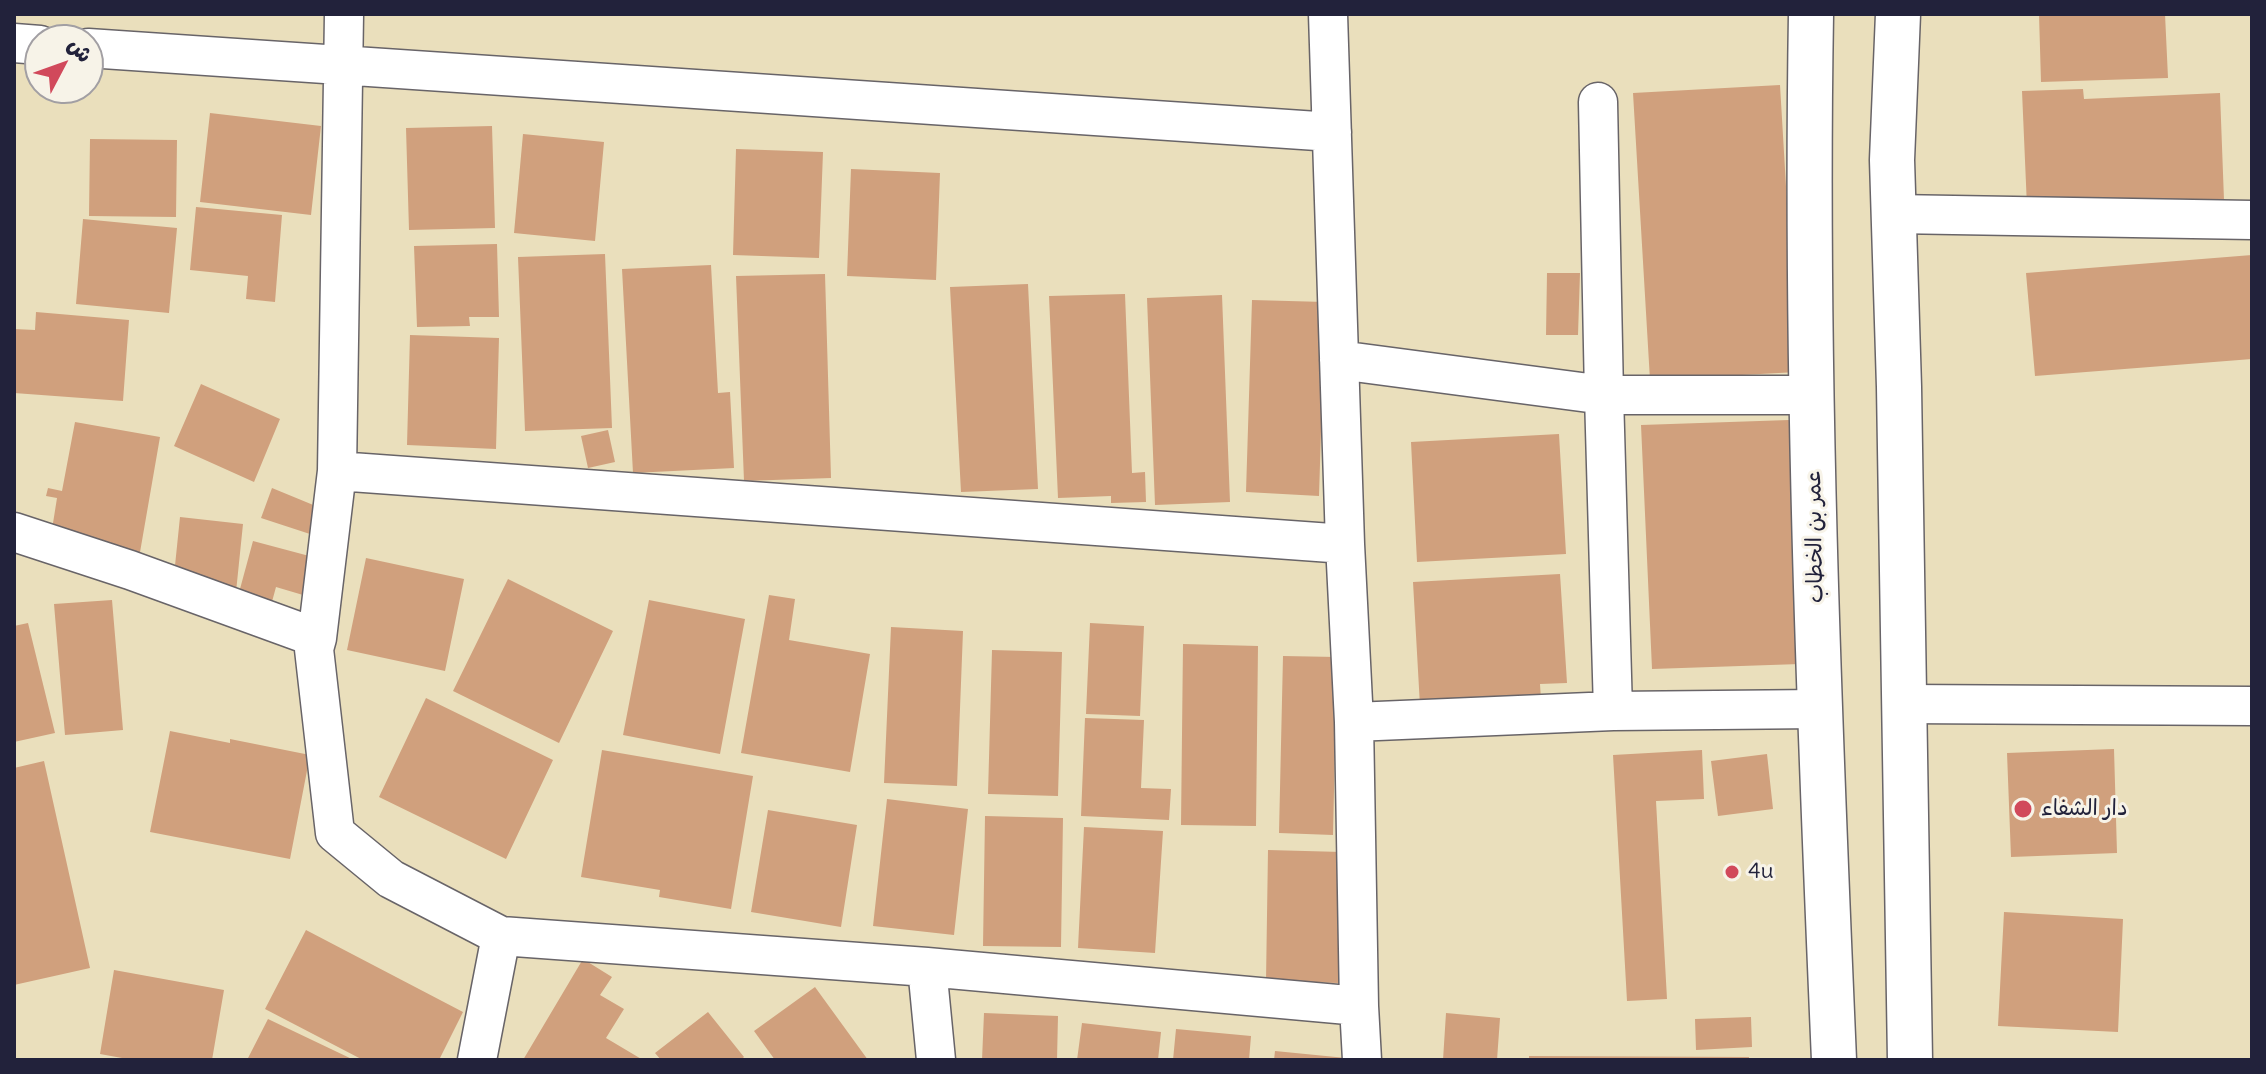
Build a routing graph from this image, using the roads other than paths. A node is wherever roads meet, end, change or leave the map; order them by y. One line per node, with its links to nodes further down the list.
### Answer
1 (344, 14): 6 (street)
2 (1328, 14): 8 (street)
3 (1811, 14): 13 (street, عمر بن الخطاب)
4 (1898, 14): 9 (street)
5 (104, 49): 6 (street)
6 (341, 65): 8 (street); 14 (street)
7 (1598, 102): 12 (street)
8 (1332, 132): 11 (street)
9 (1894, 214): 10 (street); 18 (street)
10 (2252, 220)
11 (1339, 360): 12 (street); 16 (street)
12 (1604, 395): 13 (street); 21 (street)
13 (1812, 395): 20 (street, عمر بن الخطاب)
14 (337, 471): 16 (street); 17 (street)
15 (14, 532): 17 (street)
16 (1345, 544): 22 (street)
17 (317, 638): 23 (street)
18 (1904, 704): 19 (street); 30 (street)
19 (2252, 706)
20 (1819, 709): 21 (street); 29 (street, عمر بن الخطاب)
21 (1613, 711): 22 (street)
22 (1354, 722): 25 (street)
23 (501, 936): 24 (street); 26 (street)
24 (927, 967): 25 (street); 27 (street)
25 (1359, 1006): 28 (street)
26 (477, 1060)
27 (936, 1060)
28 (1362, 1060)
29 (1834, 1060)
30 (1910, 1060)

